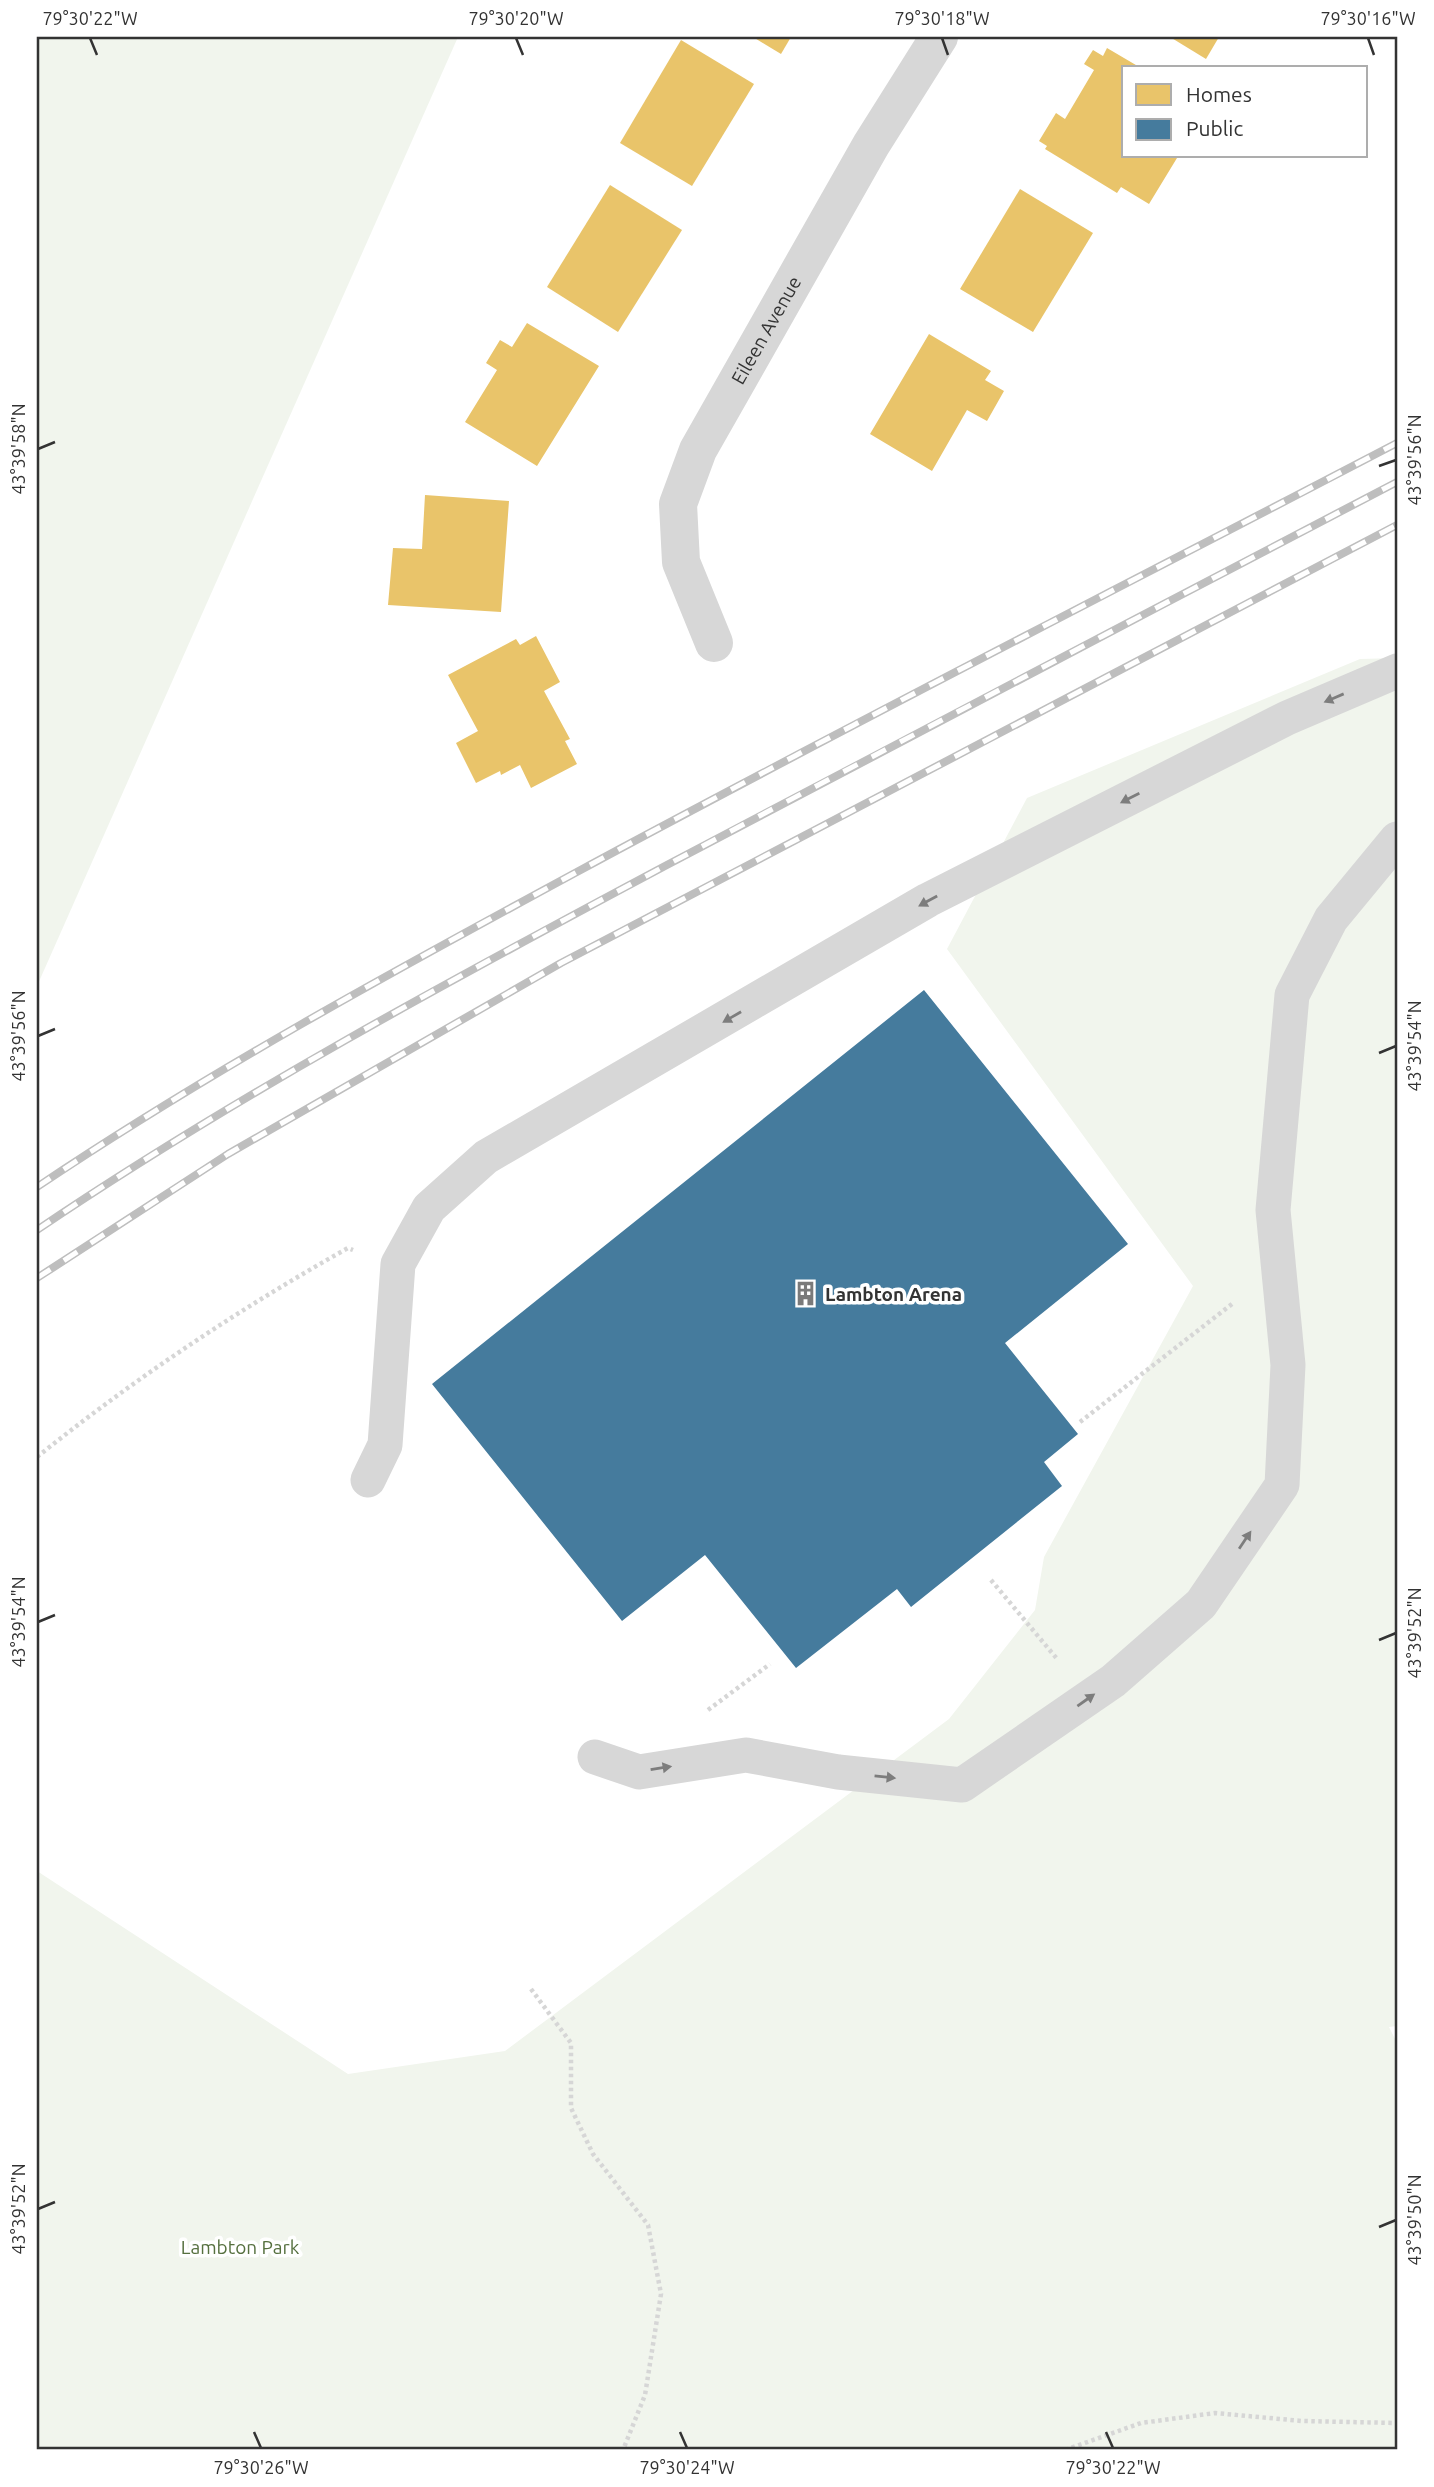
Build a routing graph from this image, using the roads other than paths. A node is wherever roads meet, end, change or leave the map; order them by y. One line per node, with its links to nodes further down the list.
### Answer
1 (939, 37): 2 (street, Eileen Avenue)
2 (714, 643)
3 (1397, 671): 5 (lane, one-way to 5)
4 (1397, 839): 6 (lane, one-way to 4)
5 (368, 1480)
6 (595, 1757)

